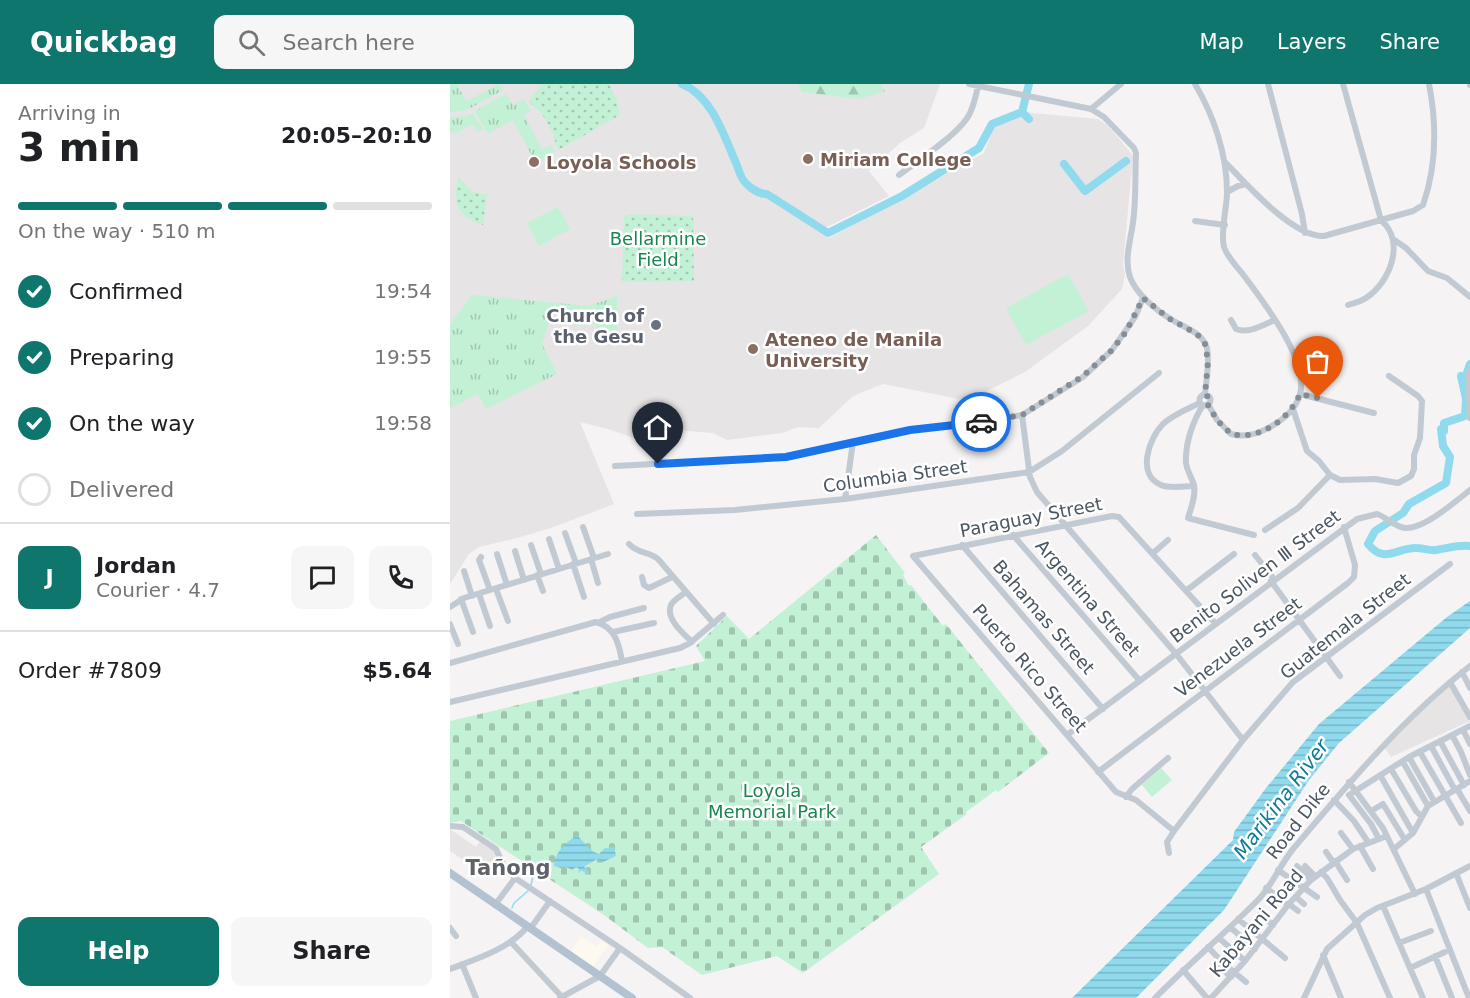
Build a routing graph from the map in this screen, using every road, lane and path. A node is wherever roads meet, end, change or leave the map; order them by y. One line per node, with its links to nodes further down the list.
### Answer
1 (969, 84): 7 (street)
2 (1121, 84): 8 (street)
3 (1195, 84): 9 (street)
4 (1268, 84): 18 (street)
5 (1343, 84): 14 (street)
6 (1429, 84): 13 (street)
7 (978, 86): 8 (street); 10 (street)
8 (1091, 109): 21 (street)
9 (1225, 162): 11 (street); 12 (street)
10 (899, 176)
11 (1246, 184): 12 (street); 18 (street)
12 (1227, 192): 16 (street)
13 (1394, 217): 14 (street); 17 (street)
14 (1381, 220): 17 (street); 18 (street)
15 (1195, 221): 16 (street)
16 (1225, 225): 24 (street)
17 (1389, 227): 19 (street)
18 (1305, 233)
19 (1393, 239): 20 (street); 22 (street)
20 (1470, 297)
21 (1143, 298): 29 (street); 32 (street)
22 (1348, 305)
23 (1231, 320): 24 (street)
24 (1275, 320): 28 (street)
25 (1470, 371): 33 (street)
26 (1159, 373): 36 (street, Columbia Street)
27 (1389, 376): 37 (street)
28 (1300, 394): 30 (street); 31 (street)
29 (1204, 404): 30 (street); 38 (street); 38 (street)
30 (1293, 409): 37 (street)
31 (1374, 413)
32 (1022, 415): 34 (street); 36 (street)
33 (1470, 418)
34 (853, 442): 35 (street); 40 (street)
35 (615, 466)
36 (1029, 472): 40 (street, Columbia Street); 42 (street)
37 (1330, 475): 45 (street)
38 (1194, 486): 48 (street)
39 (1470, 490): 43 (street, Benito Soliven Ⅲ Street)
40 (845, 499): 41 (street, Columbia Street)
41 (637, 514)
42 (1065, 525): 47 (street, Paraguay Street); 55 (street, Paraguay Street); 96 (street)
43 (1344, 526): 71 (street, Benito Soliven Ⅲ Street); 84 (street, Venezuela Street)
44 (583, 527): 62 (street)
45 (1265, 530)
46 (565, 533): 63 (street)
47 (1013, 535): 53 (street, Paraguay Street); 103 (street, Argentina Street)
48 (1254, 535)
49 (549, 538): 65 (street)
50 (1168, 540): 55 (street)
51 (629, 544): 69 (street)
52 (531, 545): 67 (street)
53 (962, 545): 60 (street, Paraguay Street); 108 (street, Bahamas Street)
54 (515, 551): 70 (street)
55 (1153, 553): 76 (street, Paraguay Street)
56 (497, 554): 73 (street)
57 (608, 554): 62 (street)
58 (1234, 554): 76 (street)
59 (1255, 555): 71 (street)
60 (913, 556): 112 (street, Puerto Rico Street)
61 (481, 557): 74 (street)
62 (592, 558): 63 (street); 72 (street)
63 (574, 564): 65 (street); 79 (street)
64 (1450, 564): 97 (street, Guatemala Street)
65 (559, 568): 67 (street)
66 (464, 571): 78 (street)
67 (539, 575): 70 (street); 75 (street)
68 (642, 577): 69 (street)
69 (672, 577): 77 (street)
70 (524, 579): 73 (street)
71 (1272, 580): 84 (street); 88 (street, Benito Soliven Ⅲ Street)
72 (598, 583)
73 (507, 585): 74 (street)
74 (493, 589): 78 (street); 85 (street)
75 (543, 591)
76 (1187, 591): 88 (street, Paraguay Street)
77 (686, 592): 90 (street); 94 (street)
78 (475, 595): 80 (street); 91 (street)
79 (584, 597)
80 (461, 599): 81 (street); 92 (street)
81 (450, 606)
82 (644, 608): 86 (street)
83 (723, 615): 90 (street)
84 (1300, 620): 97 (street); 106 (street, Venezuela Street)
85 (508, 621)
86 (600, 622): 93 (street); 99 (street)
87 (654, 623): 93 (street)
88 (1215, 623): 96 (street, Benito Soliven Ⅲ Street)
89 (450, 624): 95 (street)
90 (714, 624): 94 (street)
91 (490, 626)
92 (473, 632)
93 (613, 632): 98 (street)
94 (692, 642): 98 (street)
95 (458, 644)
96 (1177, 654): 103 (street, Benito Soliven Ⅲ Street); 106 (street)
97 (1327, 657): 102 (street); 114 (street, Guatemala Street)
98 (622, 661): 107 (street)
99 (450, 663)
100 (1470, 666): 101 (street, Road Dike)
101 (1462, 672): 104 (street, Road Dike); 105 (street)
102 (1340, 676)
103 (1140, 681): 108 (street, Benito Soliven Ⅲ Street)
104 (1450, 682): 109 (street); 125 (street, Road Dike)
105 (1470, 688)
106 (1205, 691): 114 (street); 123 (street, Venezuela Street)
107 (450, 702)
108 (1103, 709): 112 (street, Benito Soliven Ⅲ Street)
109 (1470, 717)
110 (1470, 726): 111 (street)
111 (1463, 730): 113 (street); 116 (street)
112 (1067, 735): 123 (street, Puerto Rico Street)
113 (1452, 735): 115 (street); 126 (street)
114 (1243, 740): 139 (street, Guatemala Street)
115 (1440, 741): 117 (street); 126 (street)
116 (1470, 744)
117 (1431, 746): 118 (street); 127 (street)
118 (1420, 752): 120 (street); 129 (street)
119 (1168, 758): 130 (street)
120 (1409, 758): 121 (street); 132 (street)
121 (1402, 762): 122 (street); 133 (street)
122 (1391, 769): 124 (street); 136 (street)
123 (1098, 772): 130 (street, Puerto Rico Street)
124 (1380, 775): 128 (street); 141 (street)
125 (1349, 782): 128 (street); 131 (street, Road Dike)
126 (1468, 782): 127 (street)
127 (1456, 789): 129 (street); 135 (street)
128 (1356, 790): 134 (street); 143 (street)
129 (1445, 795): 132 (street); 137 (street)
130 (1126, 797): 139 (street)
131 (1334, 800): 145 (street); 155 (street, Road Dike)
132 (1434, 801): 133 (street)
133 (1428, 806): 136 (street)
134 (1371, 811): 142 (street); 144 (street)
135 (1470, 811)
136 (1421, 816): 141 (street)
137 (1461, 823)
138 (450, 826): 159 (street)
139 (1174, 831): 149 (street, Guatemala Street)
140 (1341, 833): 146 (street)
141 (1413, 833): 144 (street)
142 (1387, 836): 143 (street, Kabayani Road); 147 (street)
143 (1379, 839): 145 (street, Kabayani Road)
144 (1406, 840): 147 (street)
145 (1368, 842): 146 (street, Kabayani Road)
146 (1357, 848): 150 (street, Kabayani Road); 154 (street)
147 (1394, 849): 165 (street)
148 (1326, 852): 150 (street)
149 (1169, 853)
150 (1334, 862): 156 (street, Kabayani Road); 161 (street)
151 (1297, 866): 160 (street)
152 (1305, 866): 160 (street)
153 (1470, 866): 158 (street)
154 (1373, 868)
155 (1278, 870): 162 (street); 163 (street, Road Dike)
156 (1321, 872): 160 (street, Kabayani Road); 177 (street)
157 (450, 873): 171 (main road)
158 (1456, 873): 164 (street); 170 (street)
159 (515, 878): 168 (street); 171 (street)
160 (1313, 878): 162 (street, Kabayani Road)
161 (1347, 880)
162 (1305, 887): 166 (street, Kabayani Road); 167 (street)
163 (1266, 888): 172 (street); 176 (street, Road Dike)
164 (1426, 889): 165 (street); 215 (street)
165 (1415, 894): 173 (street)
166 (1296, 897): 169 (street); 172 (street, Kabayani Road)
167 (1317, 897)
168 (550, 900): 181 (street); 189 (street)
169 (1304, 904)
170 (1469, 904)
171 (495, 905): 181 (main road)
172 (1288, 906): 174 (street); 178 (street, Kabayani Road)
173 (1383, 906): 177 (street); 187 (street)
174 (1295, 912)
175 (1260, 914): 178 (street)
176 (1238, 920): 179 (street, Road Dike); 185 (street)
177 (1357, 922): 192 (street); 212 (street)
178 (1273, 925): 185 (street, Kabayani Road)
179 (1230, 927): 184 (street, Road Dike); 190 (street)
180 (450, 928): 183 (street)
181 (528, 928): 186 (street); 202 (main road)
182 (1431, 931): 187 (street)
183 (456, 936)
184 (1219, 938): 188 (street, Road Dike); 195 (street)
185 (1262, 940): 190 (street, Kabayani Road); 194 (street)
186 (511, 942): 196 (street); 205 (street)
187 (1399, 943): 198 (street)
188 (1208, 947): 200 (street, Road Dike); 201 (street)
189 (620, 948): 202 (street); 206 (street)
190 (1255, 949): 195 (street, Kabayani Road)
191 (1445, 952): 193 (street)
192 (1323, 955): 210 (street); 211 (street)
193 (1435, 956): 198 (street); 214 (street)
194 (1285, 958)
195 (1245, 961): 201 (street, Kabayani Road)
196 (462, 964): 199 (street); 207 (street)
197 (1219, 966): 201 (street)
198 (1410, 968): 213 (street)
199 (450, 969)
200 (1183, 970): 204 (street, Road Dike); 209 (street)
201 (1233, 975): 203 (street); 209 (street, Kabayani Road)
202 (600, 976): 205 (street); 208 (main road)
203 (1246, 982)
204 (1160, 996)
205 (561, 997)
206 (686, 997)
207 (476, 998)
208 (632, 998)
209 (1209, 998)
210 (1304, 998)
211 (1341, 998)
212 (1390, 998)
213 (1423, 998)
214 (1452, 998)
215 (1468, 998)

